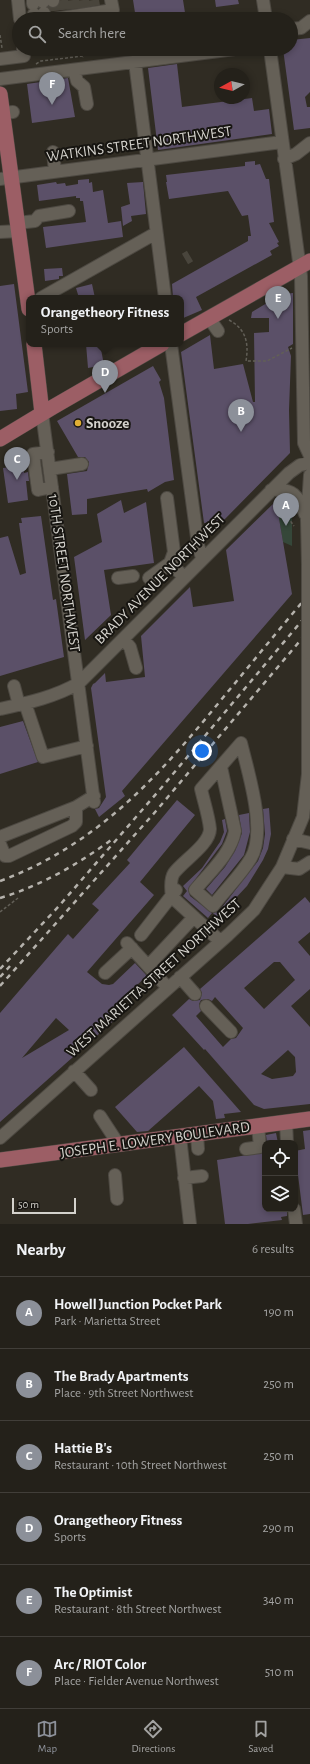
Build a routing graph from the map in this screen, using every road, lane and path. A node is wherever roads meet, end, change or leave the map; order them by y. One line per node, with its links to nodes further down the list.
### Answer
1 (18, 0): 5 (street)
2 (111, 0): 4 (street)
3 (263, 0): 6 (street)
4 (61, 11)
5 (19, 12)
6 (265, 12)
7 (310, 21): 8 (street)
8 (298, 28)
9 (24, 56): 12 (street)
10 (181, 56): 13 (street)
11 (270, 56): 18 (street)
12 (0, 59)
13 (134, 62): 14 (street); 21 (street)
14 (74, 70): 15 (street); 17 (street)
15 (0, 79)
16 (0, 94): 24 (main road)
17 (87, 104)
18 (282, 142): 21 (street, WATKINS STREET NORTHWEST); 22 (street)
19 (310, 143): 22 (street)
20 (53, 152): 23 (street)
21 (147, 159): 23 (street, WATKINS STREET NORTHWEST); 28 (street)
22 (284, 159): 29 (street)
23 (55, 172): 24 (street, WATKINS STREET NORTHWEST)
24 (6, 179): 26 (main road)
25 (69, 211): 26 (street)
26 (18, 227): 27 (street); 30 (main road)
27 (0, 232)
28 (156, 233): 31 (street); 32 (street)
29 (305, 264): 33 (street); 34 (main road)
30 (31, 295)
31 (46, 295)
32 (165, 295)
33 (306, 302): 45 (street)
34 (209, 318): 36 (street); 37 (main road)
35 (228, 319): 38 (path)
36 (218, 331)
37 (184, 332)
38 (296, 346)
39 (34, 347): 42 (main road, 10TH STREET NORTHWEST)
40 (157, 347): 42 (main road)
41 (171, 347): 57 (street)
42 (42, 413): 43 (main road); 44 (street, 10TH STREET NORTHWEST)
43 (0, 439)
44 (48, 452): 48 (street, 10TH STREET NORTHWEST); 50 (street)
45 (310, 456)
46 (310, 463): 51 (street, BRADY AVENUE NORTHWEST)
47 (82, 464): 48 (street)
48 (50, 469): 50 (street, 10TH STREET NORTHWEST)
49 (310, 475): 55 (street, WEST MARIETTA STREET NORTHWEST)
50 (52, 488): 65 (street, 10TH STREET NORTHWEST)
51 (273, 495): 53 (path); 55 (street); 57 (street, BRADY AVENUE NORTHWEST)
52 (167, 498): 58 (street)
53 (284, 511): 54 (path); 54 (path)
54 (286, 516): 56 (path)
55 (307, 520): 72 (street, WEST MARIETTA STREET NORTHWEST, bridge)
56 (294, 526)
57 (202, 558): 60 (street, BRADY AVENUE NORTHWEST)
58 (170, 563): 60 (street); 62 (street)
59 (133, 576): 61 (street)
60 (184, 577): 63 (street, BRADY AVENUE NORTHWEST)
61 (118, 578)
62 (148, 578)
63 (128, 630): 64 (street); 65 (street, BRADY AVENUE NORTHWEST)
64 (136, 668)
65 (79, 684): 67 (street, BRADY AVENUE NORTHWEST); 69 (street, 10TH STREET NORTHWEST)
66 (14, 686): 67 (street)
67 (22, 704): 68 (street, BRADY AVENUE NORTHWEST); 69 (street)
68 (0, 709)
69 (87, 746): 71 (street, 10TH STREET NORTHWEST)
70 (221, 767): 70 (street); 79 (street)
71 (76, 807): 73 (street); 76 (street)
72 (307, 819): 74 (street, WEST MARIETTA STREET NORTHWEST)
73 (0, 837)
74 (293, 839): 75 (street); 78 (street, WEST MARIETTA STREET NORTHWEST)
75 (310, 843)
76 (0, 844)
77 (310, 862): 78 (street)
78 (282, 867): 84 (street, WEST MARIETTA STREET NORTHWEST)
79 (172, 897): 81 (street); 83 (street)
80 (18, 898): 82 (path)
81 (189, 909): 84 (street); 85 (street)
82 (0, 912)
83 (141, 935)
84 (220, 941): 87 (street, WEST MARIETTA STREET NORTHWEST)
85 (149, 966): 86 (street); 88 (street)
86 (105, 973)
87 (180, 977): 88 (street, WEST MARIETTA STREET NORTHWEST); 89 (street)
88 (168, 988): 92 (street, WEST MARIETTA STREET NORTHWEST)
89 (195, 994)
90 (206, 1006): 91 (street)
91 (231, 1032)
92 (72, 1073): 93 (street); 99 (street, WEST MARIETTA STREET NORTHWEST)
93 (88, 1092)
94 (100, 1116): 101 (street)
95 (310, 1119): 96 (main road, JOSEPH E. LOWERY BOULEVARD)
96 (286, 1122): 97 (main road, JOSEPH E. LOWERY BOULEVARD); 100 (street)
97 (258, 1126): 98 (main road, JOSEPH E. LOWERY BOULEVARD); 102 (street)
98 (180, 1137): 101 (main road, JOSEPH E. LOWERY BOULEVARD); 106 (street)
99 (0, 1138)
100 (287, 1140)
101 (119, 1145): 103 (main road, JOSEPH E. LOWERY BOULEVARD)
102 (246, 1149)
103 (0, 1160)
104 (115, 1175): 107 (street)
105 (202, 1176): 106 (street)
106 (184, 1178): 109 (street)
107 (117, 1199)
108 (294, 1212): 110 (street)
109 (190, 1224)
110 (295, 1224)

